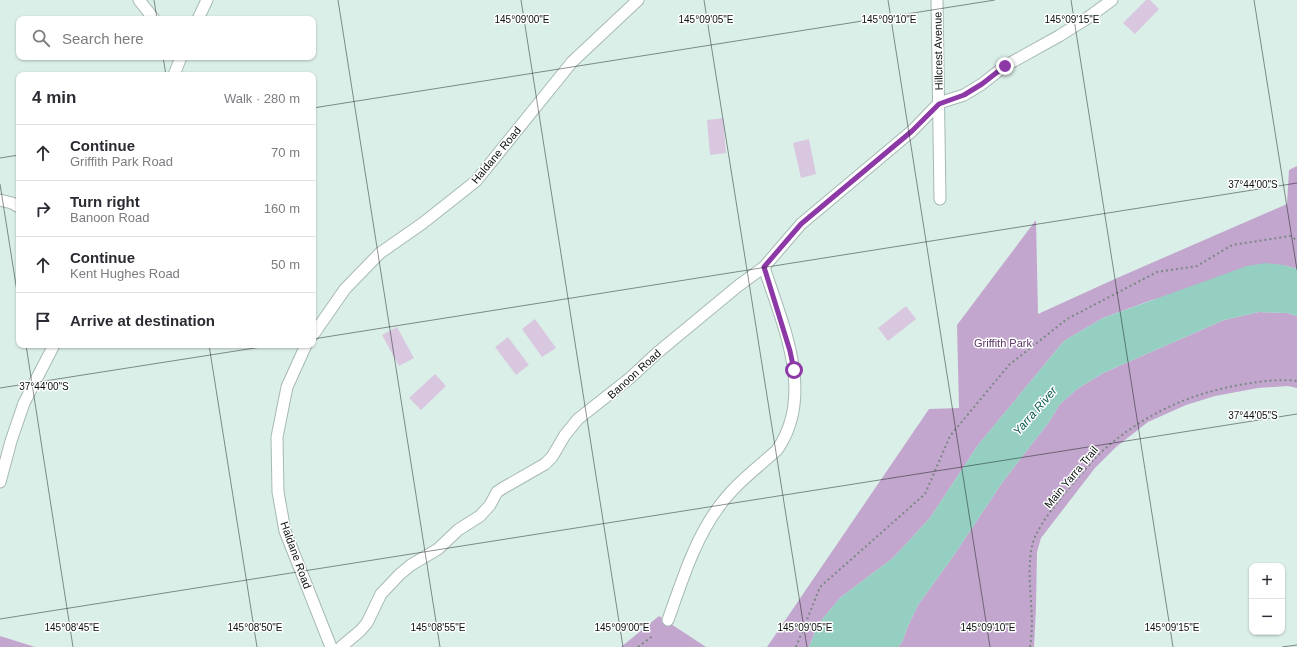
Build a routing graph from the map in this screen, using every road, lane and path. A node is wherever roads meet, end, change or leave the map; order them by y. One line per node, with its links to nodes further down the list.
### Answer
1 (139, 0): 6 (street)
2 (207, 0): 7 (street)
3 (638, 0): 16 (street, Haldane Road)
4 (937, 0): 10 (street, Hillcrest Avenue)
5 (1112, 0): 10 (street)
6 (152, 16)
7 (199, 16)
8 (180, 60): 9 (street)
9 (175, 72)
10 (939, 104): 11 (street, Hillcrest Avenue); 15 (street, Banoon Road)
11 (940, 199)
12 (0, 200): 13 (street)
13 (16, 205)
14 (1297, 240): 26 (path)
15 (764, 267): 21 (street); 24 (street, Banoon Road)
16 (316, 331)
17 (52, 348): 20 (street)
18 (305, 348): 23 (street, Haldane Road)
19 (1297, 381): 27 (path, Main Yarra Trail)
20 (0, 482)
21 (668, 620)
22 (654, 635): 25 (path)
23 (331, 647)
24 (341, 647)
25 (638, 647)
26 (796, 647)
27 (1030, 647)

